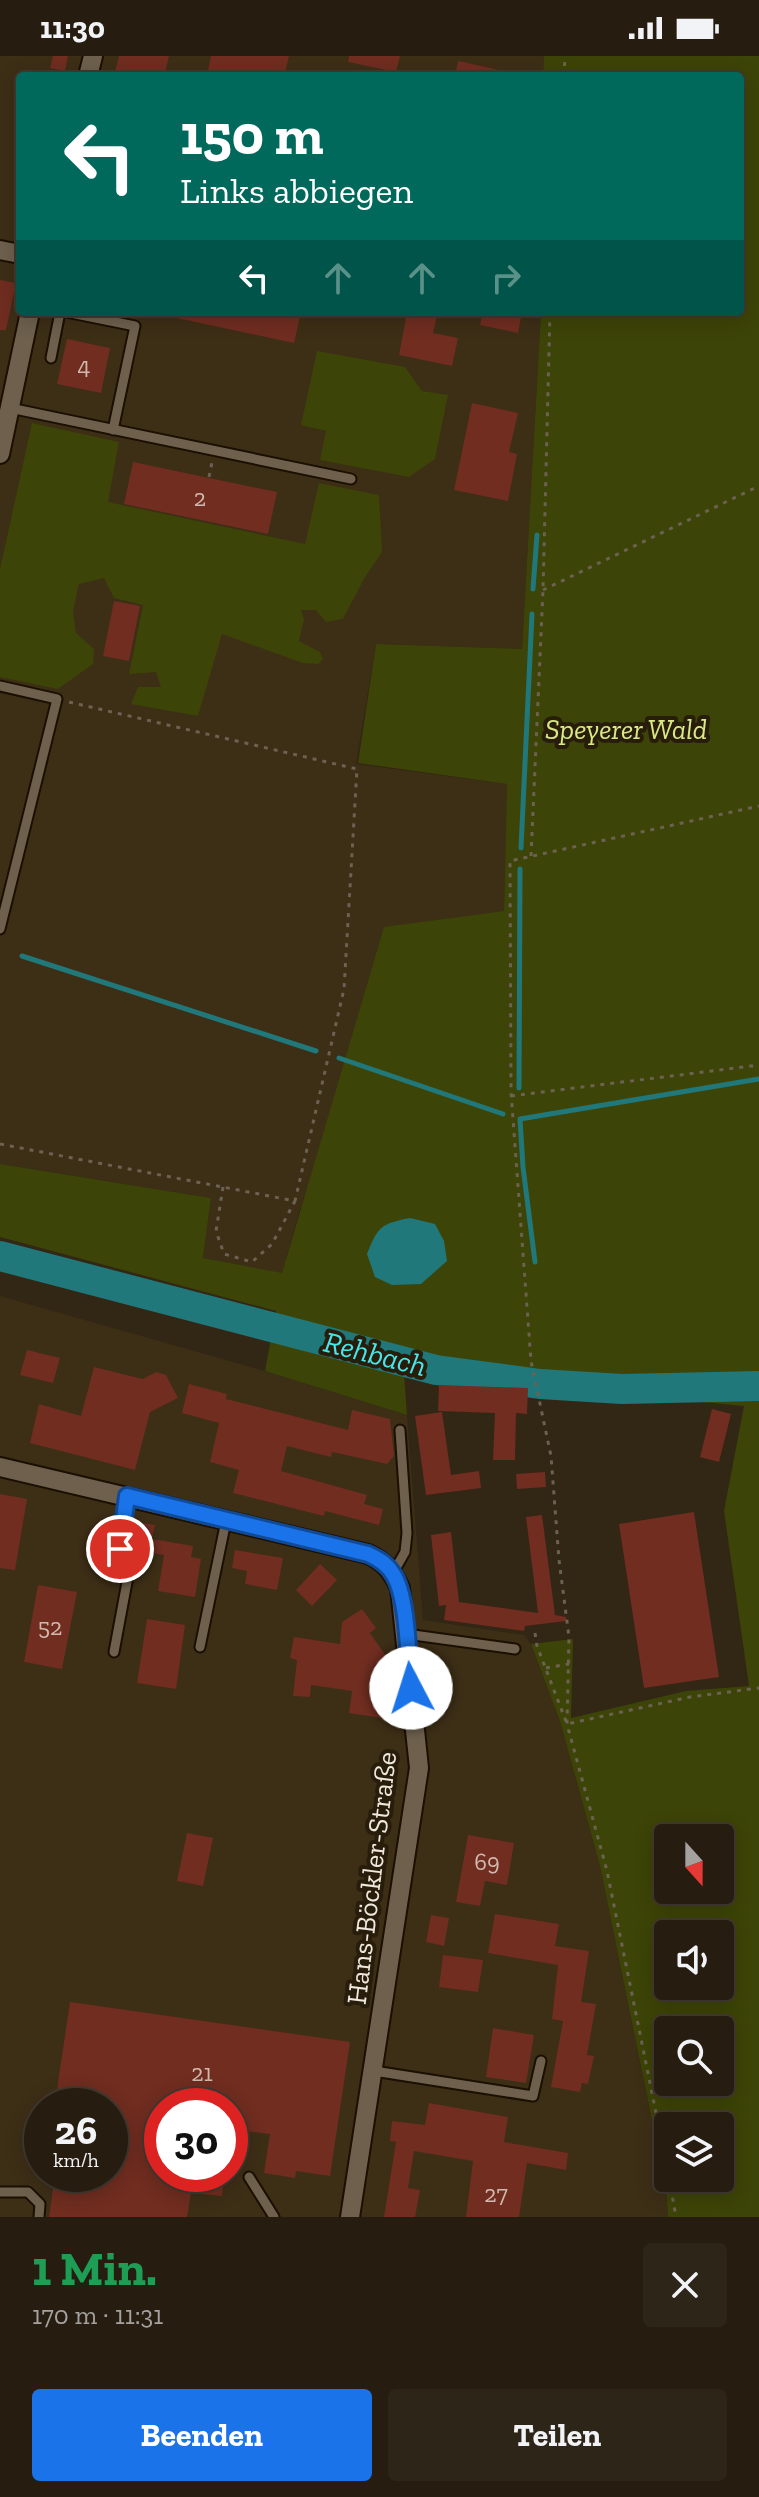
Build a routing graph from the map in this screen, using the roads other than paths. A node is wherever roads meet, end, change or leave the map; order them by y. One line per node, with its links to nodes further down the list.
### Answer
1 (29, 316): 5 (street)
2 (59, 316): 4 (lane)
3 (86, 316): 6 (lane)
4 (51, 358)
5 (10, 408): 6 (lane); 7 (street)
6 (113, 430): 8 (lane)
7 (0, 454)
8 (351, 479)
9 (0, 686): 10 (lane)
10 (0, 929)
11 (400, 1430): 15 (lane)
12 (0, 1467): 13 (street)
13 (127, 1496): 14 (street); 19 (lane)
14 (226, 1520): 15 (street); 17 (lane)
15 (393, 1573): 16 (street, Hans-Böckler-Straße)
16 (406, 1634): 18 (lane); 21 (street, Hans-Böckler-Straße)
17 (200, 1647)
18 (515, 1649)
19 (114, 1652)
20 (541, 2061): 21 (lane)
21 (374, 2071): 26 (street, Hans-Böckler-Straße)
22 (249, 2177): 25 (lane)
23 (0, 2192): 24 (lane)
24 (39, 2217)
25 (274, 2217)
26 (350, 2217)

